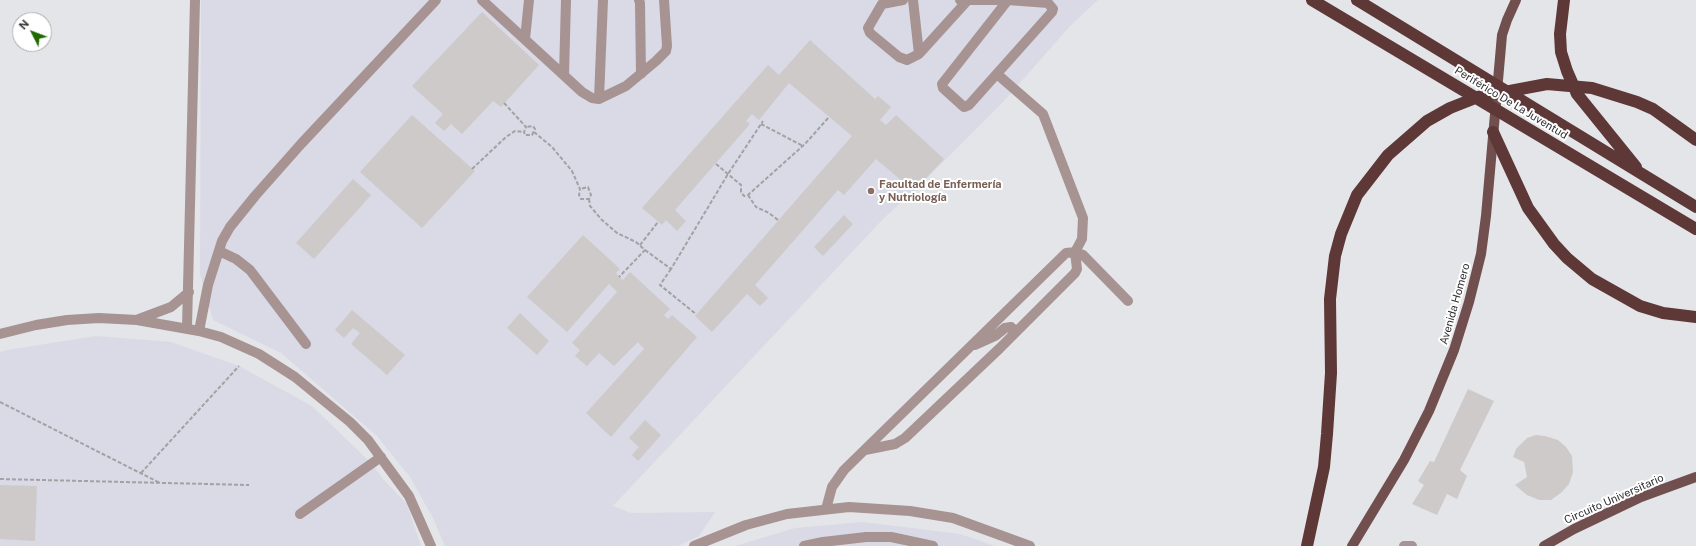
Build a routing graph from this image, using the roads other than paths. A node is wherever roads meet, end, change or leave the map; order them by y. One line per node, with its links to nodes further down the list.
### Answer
1 (195, 0): 31 (street)
2 (436, 0): 29 (street)
3 (482, 0): 18 (street)
4 (529, 0): 18 (street)
5 (566, 0): 22 (street)
6 (603, 0): 23 (street)
7 (639, 0): 20 (street)
8 (664, 0): 20 (street)
9 (903, 0): 19 (street)
10 (913, 0): 19 (street)
11 (960, 0): 12 (street)
12 (968, 0): 13 (street); 19 (street)
13 (1008, 0): 21 (street); 21 (street)
14 (1312, 0): 28 (highway, Periférico De La Juventud)
15 (1357, 0): 26 (highway, Periférico De La Juventud)
16 (1516, 0): 24 (main road, Avenida Homero)
17 (1564, 0): 26 (highway)
18 (525, 39): 22 (street)
19 (919, 54)
20 (641, 74): 23 (street)
21 (997, 74): 30 (street)
22 (564, 75): 23 (street)
23 (599, 99)
24 (1493, 130): 33 (highway); 53 (main road, Avenida Homero)
25 (1696, 140): 52 (highway)
26 (1643, 176): 27 (highway, Periférico De La Juventud)
27 (1696, 207)
28 (1696, 229)
29 (218, 251): 36 (street); 39 (street)
30 (1075, 252): 32 (street); 37 (street); 40 (street)
31 (189, 292): 34 (street); 35 (street)
32 (1128, 301)
33 (1696, 317)
34 (137, 320): 35 (street); 38 (street)
35 (188, 328): 36 (street)
36 (199, 331): 42 (street)
37 (1016, 332): 40 (street); 41 (street)
38 (0, 334)
39 (306, 344)
40 (968, 348): 41 (street)
41 (865, 450): 44 (street)
42 (381, 457): 45 (street); 47 (street)
43 (1696, 477): 56 (main road, Circuito Universitario)
44 (826, 509): 48 (street); 51 (street)
45 (300, 514)
46 (908, 543): 49 (street); 50 (street)
47 (431, 546)
48 (694, 546)
49 (804, 546)
50 (933, 546)
51 (1030, 546)
52 (1308, 546)
53 (1352, 546)
54 (1404, 546): 55 (street)
55 (1412, 546)
56 (1544, 546)

